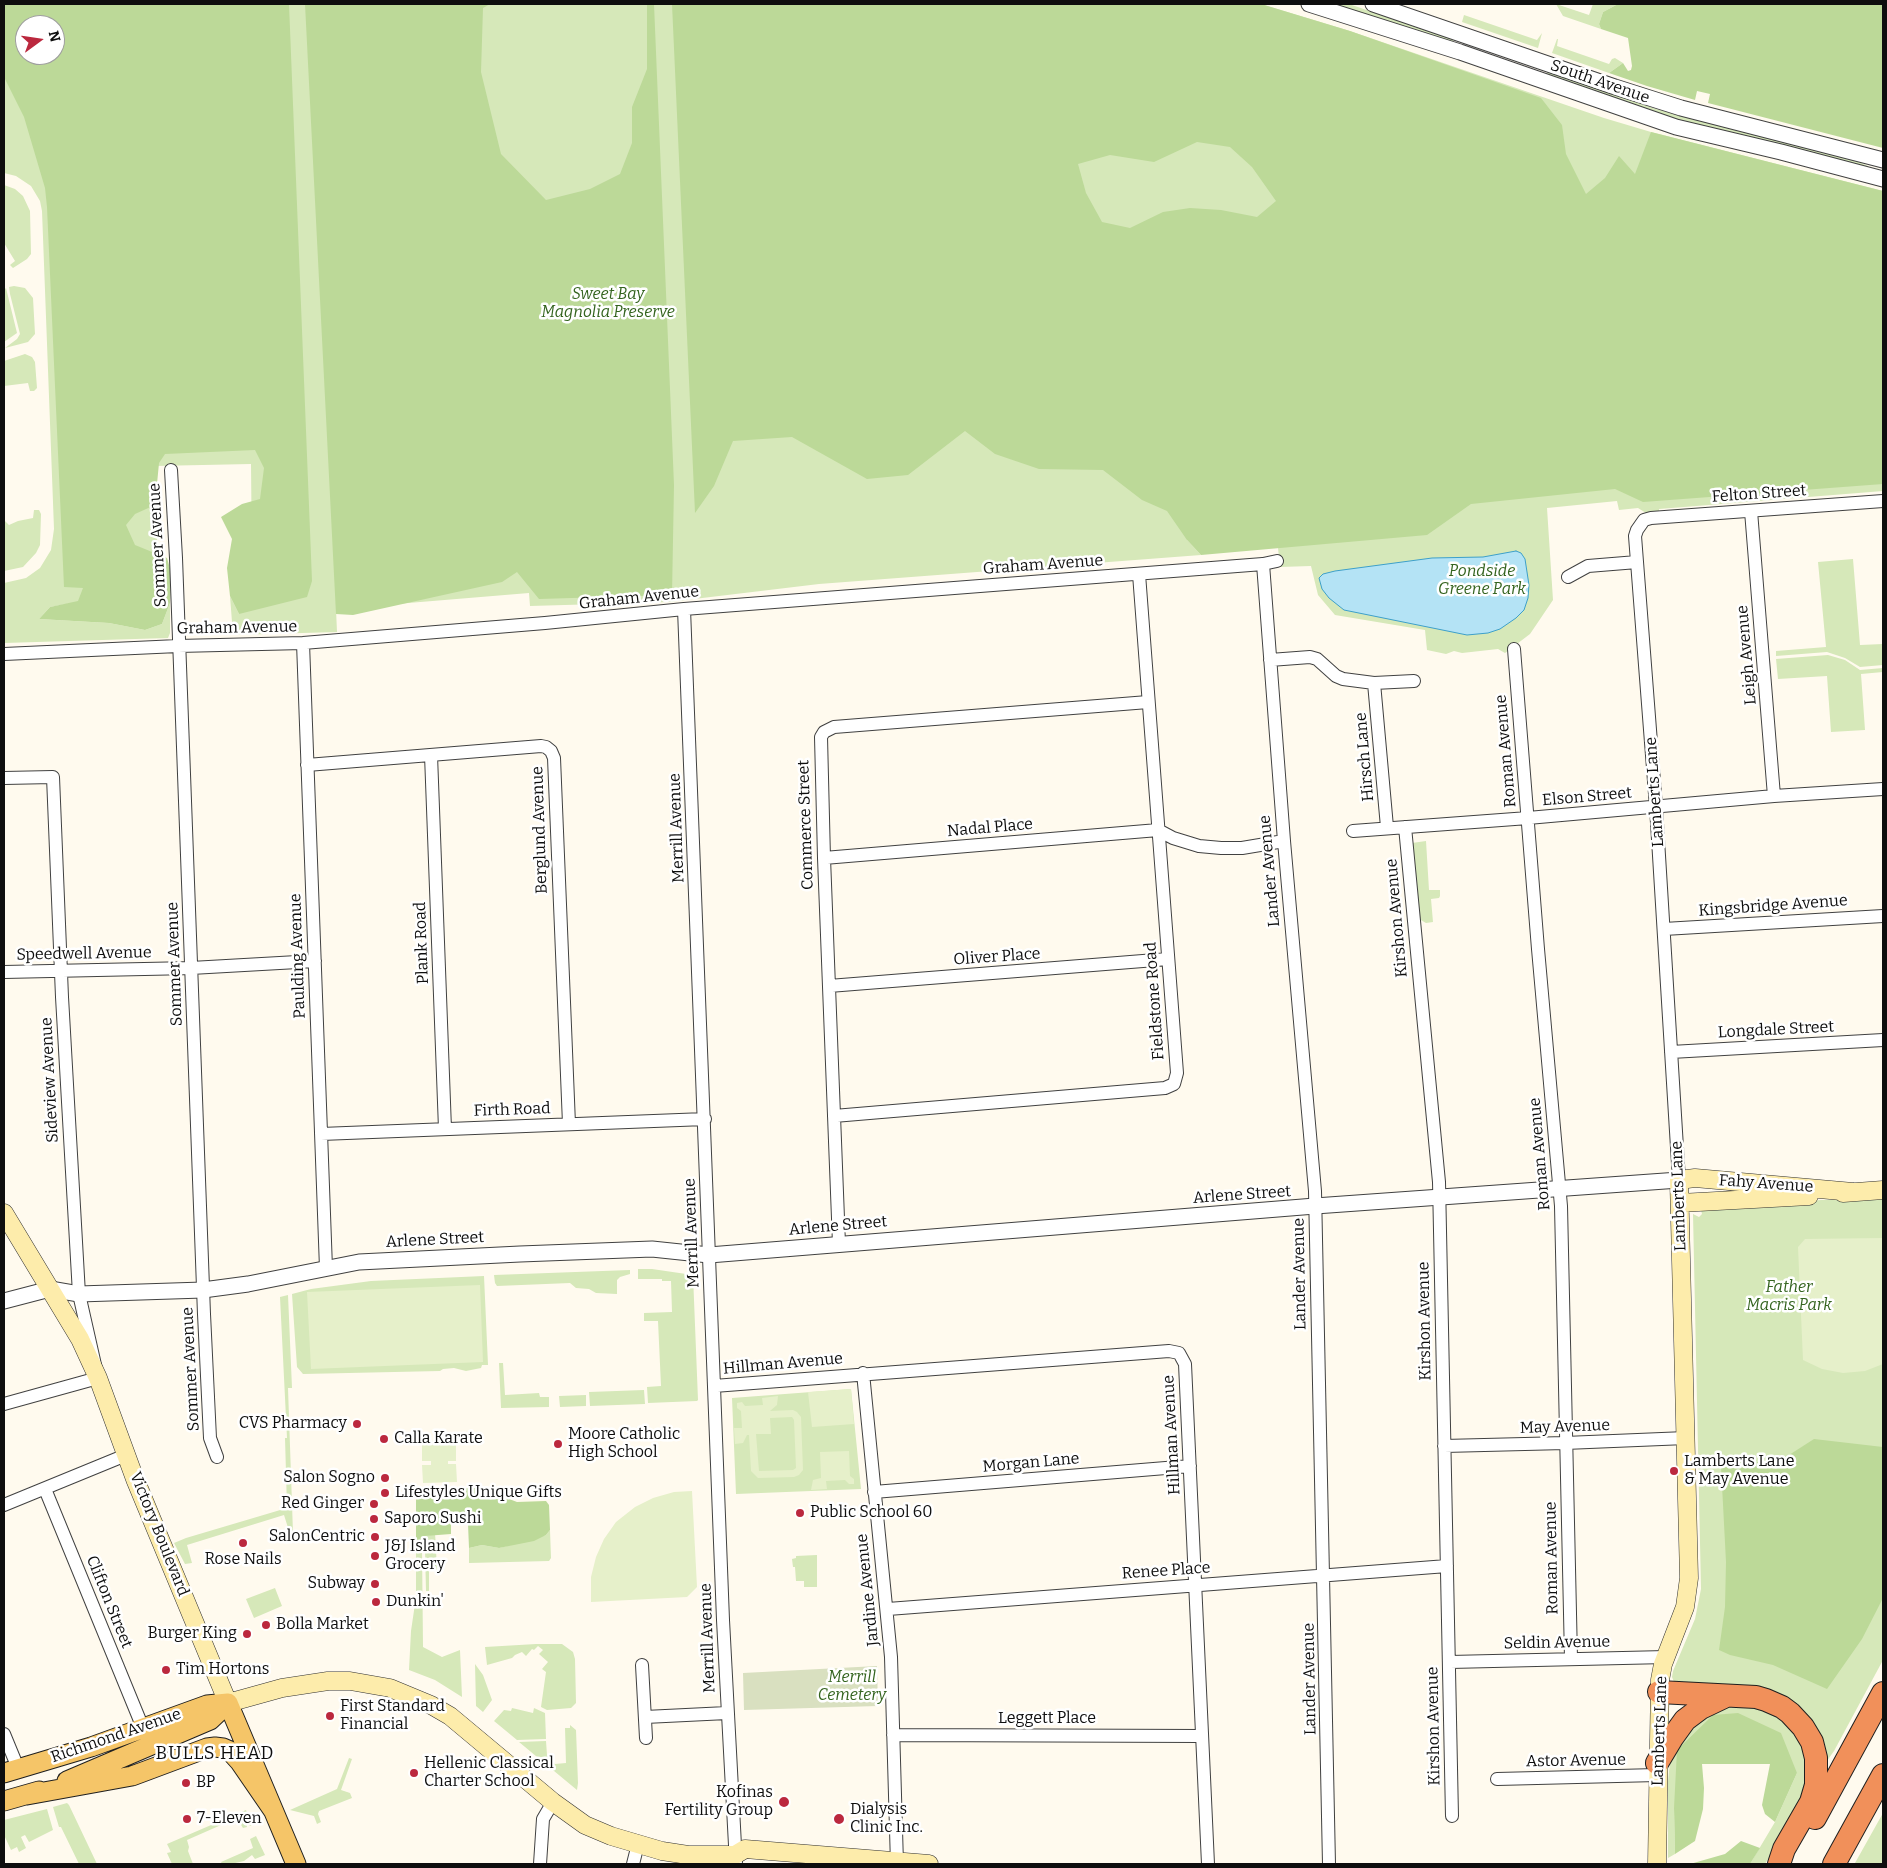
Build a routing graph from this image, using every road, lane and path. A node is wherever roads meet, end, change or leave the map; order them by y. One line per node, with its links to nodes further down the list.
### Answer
1 (1309, 4): 4 (street, South Avenue)
2 (1373, 4): 3 (street, South Avenue)
3 (1883, 160)
4 (1883, 179)
5 (171, 470): 16 (street, Sommer Avenue)
6 (1883, 501): 7 (street, Felton Street)
7 (1751, 511): 8 (street, Felton Street); 27 (street, Leigh Avenue)
8 (1640, 525): 10 (street, Lamberts Lane)
9 (1277, 561): 11 (street, Graham Avenue)
10 (1637, 562): 13 (street); 28 (street, Lamberts Lane)
11 (1262, 564): 12 (street, Graham Avenue); 19 (street, Lander Avenue)
12 (1138, 574): 14 (street, Graham Avenue); 22 (street, Fieldstone Road)
13 (1568, 577)
14 (684, 609): 15 (street, Graham Avenue); 47 (street, Merrill Avenue)
15 (303, 643): 16 (street, Graham Avenue); 24 (street, Paulding Avenue)
16 (178, 646): 18 (street, Graham Avenue); 40 (street, Sommer Avenue)
17 (1514, 649): 29 (street, Roman Avenue)
18 (4, 654)
19 (1270, 660): 21 (street); 34 (street, Lander Avenue)
20 (1414, 681): 21 (street)
21 (1374, 683): 30 (street, Hirsch Lane)
22 (1148, 702): 32 (street, Fieldstone Road); 35 (street, Commerce Street)
23 (431, 755): 24 (street, Berglund Avenue); 48 (street, Berglund Avenue); 49 (street, Plank Road)
24 (307, 765): 39 (street, Paulding Avenue)
25 (4, 778): 41 (street, Sideview Avenue)
26 (1883, 789): 27 (street, Elson Street)
27 (1774, 796): 28 (street, Elson Street)
28 (1656, 807): 29 (street, Elson Street); 37 (street, Lamberts Lane)
29 (1528, 818): 31 (street, Elson Street); 52 (street, Roman Avenue)
30 (1388, 827): 31 (street, Elson Street); 33 (street, Elson Street)
31 (1405, 827): 55 (street, Kirshon Avenue)
32 (1158, 830): 34 (street); 35 (street, Nadal Place); 38 (street, Fieldstone Road)
33 (1353, 831)
34 (1284, 842): 57 (street, Lander Avenue)
35 (824, 858): 43 (street, Commerce Street)
36 (1883, 916): 37 (street, Kingsbridge Avenue)
37 (1664, 929): 45 (street, Lamberts Lane)
38 (1168, 960): 43 (street, Oliver Place); 46 (street, Fieldstone Road)
39 (315, 961): 40 (street, Speedwell Avenue); 50 (street, Paulding Avenue)
40 (191, 968): 41 (street, Speedwell Avenue); 63 (street, Sommer Avenue)
41 (61, 971): 42 (street, Speedwell Avenue); 64 (street, Sideview Avenue)
42 (4, 972)
43 (829, 986): 46 (street, Commerce Street)
44 (1883, 1040): 45 (street, Longdale Street)
45 (1671, 1052): 51 (street, Lamberts Lane)
46 (834, 1116): 59 (street, Commerce Street)
47 (705, 1119): 48 (street, Firth Road); 60 (street, Merrill Avenue)
48 (569, 1124): 49 (street, Firth Road)
49 (445, 1129): 50 (street, Firth Road)
50 (321, 1134): 61 (street, Paulding Avenue)
51 (1679, 1180): 52 (street, Arlene Street); 54 (main road, Fahy Avenue); 56 (main road, Lamberts Lane)
52 (1560, 1189): 55 (street, Arlene Street); 71 (street, Roman Avenue)
53 (1883, 1190): 54 (main road, Fahy Avenue)
54 (1853, 1192): 56 (main road, Fahy Avenue)
55 (1439, 1198): 57 (street, Arlene Street); 72 (street, Kirshon Avenue)
56 (1680, 1203): 70 (main road, Lamberts Lane)
57 (1315, 1206): 59 (street, Arlene Street); 80 (street, Lander Avenue)
58 (4, 1213): 62 (main road, Victory Boulevard)
59 (840, 1244): 60 (street, Arlene Street)
60 (709, 1255): 61 (street, Arlene Street); 68 (street, Merrill Avenue)
61 (326, 1268): 63 (street, Arlene Street)
62 (50, 1289): 64 (street, Arlene Street); 65 (street, Arlene Street); 67 (main road, Victory Boulevard)
63 (203, 1290): 64 (street, Arlene Street); 74 (street, Sommer Avenue)
64 (79, 1294): 67 (street, Sideview Avenue)
65 (4, 1301)
66 (863, 1373): 68 (street, Hillman Avenue); 75 (street, Hillman Avenue); 77 (street, Jardine Avenue)
67 (98, 1378): 69 (street); 73 (main road, Victory Boulevard)
68 (714, 1386): 91 (street, Merrill Avenue)
69 (4, 1404)
70 (1686, 1438): 71 (street, May Avenue); 83 (main road, Lamberts Lane)
71 (1565, 1443): 72 (street, May Avenue); 84 (street, Roman Avenue)
72 (1444, 1446): 79 (street, Kirshon Avenue)
73 (126, 1455): 76 (street); 90 (main road, Victory Boulevard)
74 (217, 1456)
75 (1190, 1466): 77 (street, Morgan Lane); 81 (street, Hillman Avenue)
76 (45, 1488): 78 (street); 93 (street, Clifton Street)
77 (874, 1492): 82 (street, Jardine Avenue)
78 (4, 1505)
79 (1447, 1566): 80 (street, Renee Place); 85 (street, Kirshon Avenue)
80 (1324, 1576): 81 (street, Renee Place); 115 (street, Lander Avenue)
81 (1196, 1585): 82 (street, Renee Place); 96 (street, Hillman Avenue)
82 (888, 1609): 95 (street, Jardine Avenue)
83 (1666, 1657): 84 (street, Seldin Avenue); 87 (main road, Lamberts Lane)
84 (1571, 1658): 85 (street, Seldin Avenue)
85 (1450, 1662): 106 (street, Kirshon Avenue)
86 (642, 1665): 92 (street)
87 (1659, 1692): 89 (highway); 98 (main road, Lamberts Lane)
88 (1883, 1694): 118 (highway)
89 (1728, 1695): 98 (highway); 117 (highway)
90 (228, 1703): 93 (main road, Richmond Avenue); 102 (main road, Richmond Avenue); 104 (main road, Richmond Avenue); 105 (main road, Victory Boulevard)
91 (727, 1713): 92 (street); 108 (street, Merrill Avenue)
92 (645, 1717): 97 (street)
93 (143, 1728): 99 (main road, Richmond Avenue)
94 (4, 1734): 99 (street)
95 (893, 1735): 96 (street, Leggett Place); 109 (street, Jardine Avenue)
96 (1202, 1736): 114 (street, Hillman Avenue)
97 (646, 1738)
98 (1657, 1769): 101 (street, Astor Avenue); 116 (main road, Lamberts Lane)
99 (11, 1771)
100 (1883, 1776): 119 (highway)
101 (1496, 1779)
102 (27, 1796): 103 (main road, Richmond Avenue); 105 (main road)
103 (4, 1801)
104 (553, 1802): 107 (main road, Richmond Avenue); 111 (street)
105 (273, 1810): 110 (main road, Victory Boulevard)
106 (1452, 1816)
107 (638, 1844): 108 (main road, Richmond Avenue); 112 (street)
108 (739, 1861): 109 (main road, Richmond Avenue)
109 (897, 1863): 113 (main road, Richmond Avenue)
110 (296, 1864)
111 (540, 1864)
112 (633, 1864)
113 (929, 1864)
114 (1208, 1864)
115 (1329, 1864)
116 (1657, 1864)
117 (1779, 1864)
118 (1789, 1864)
119 (1834, 1864)

